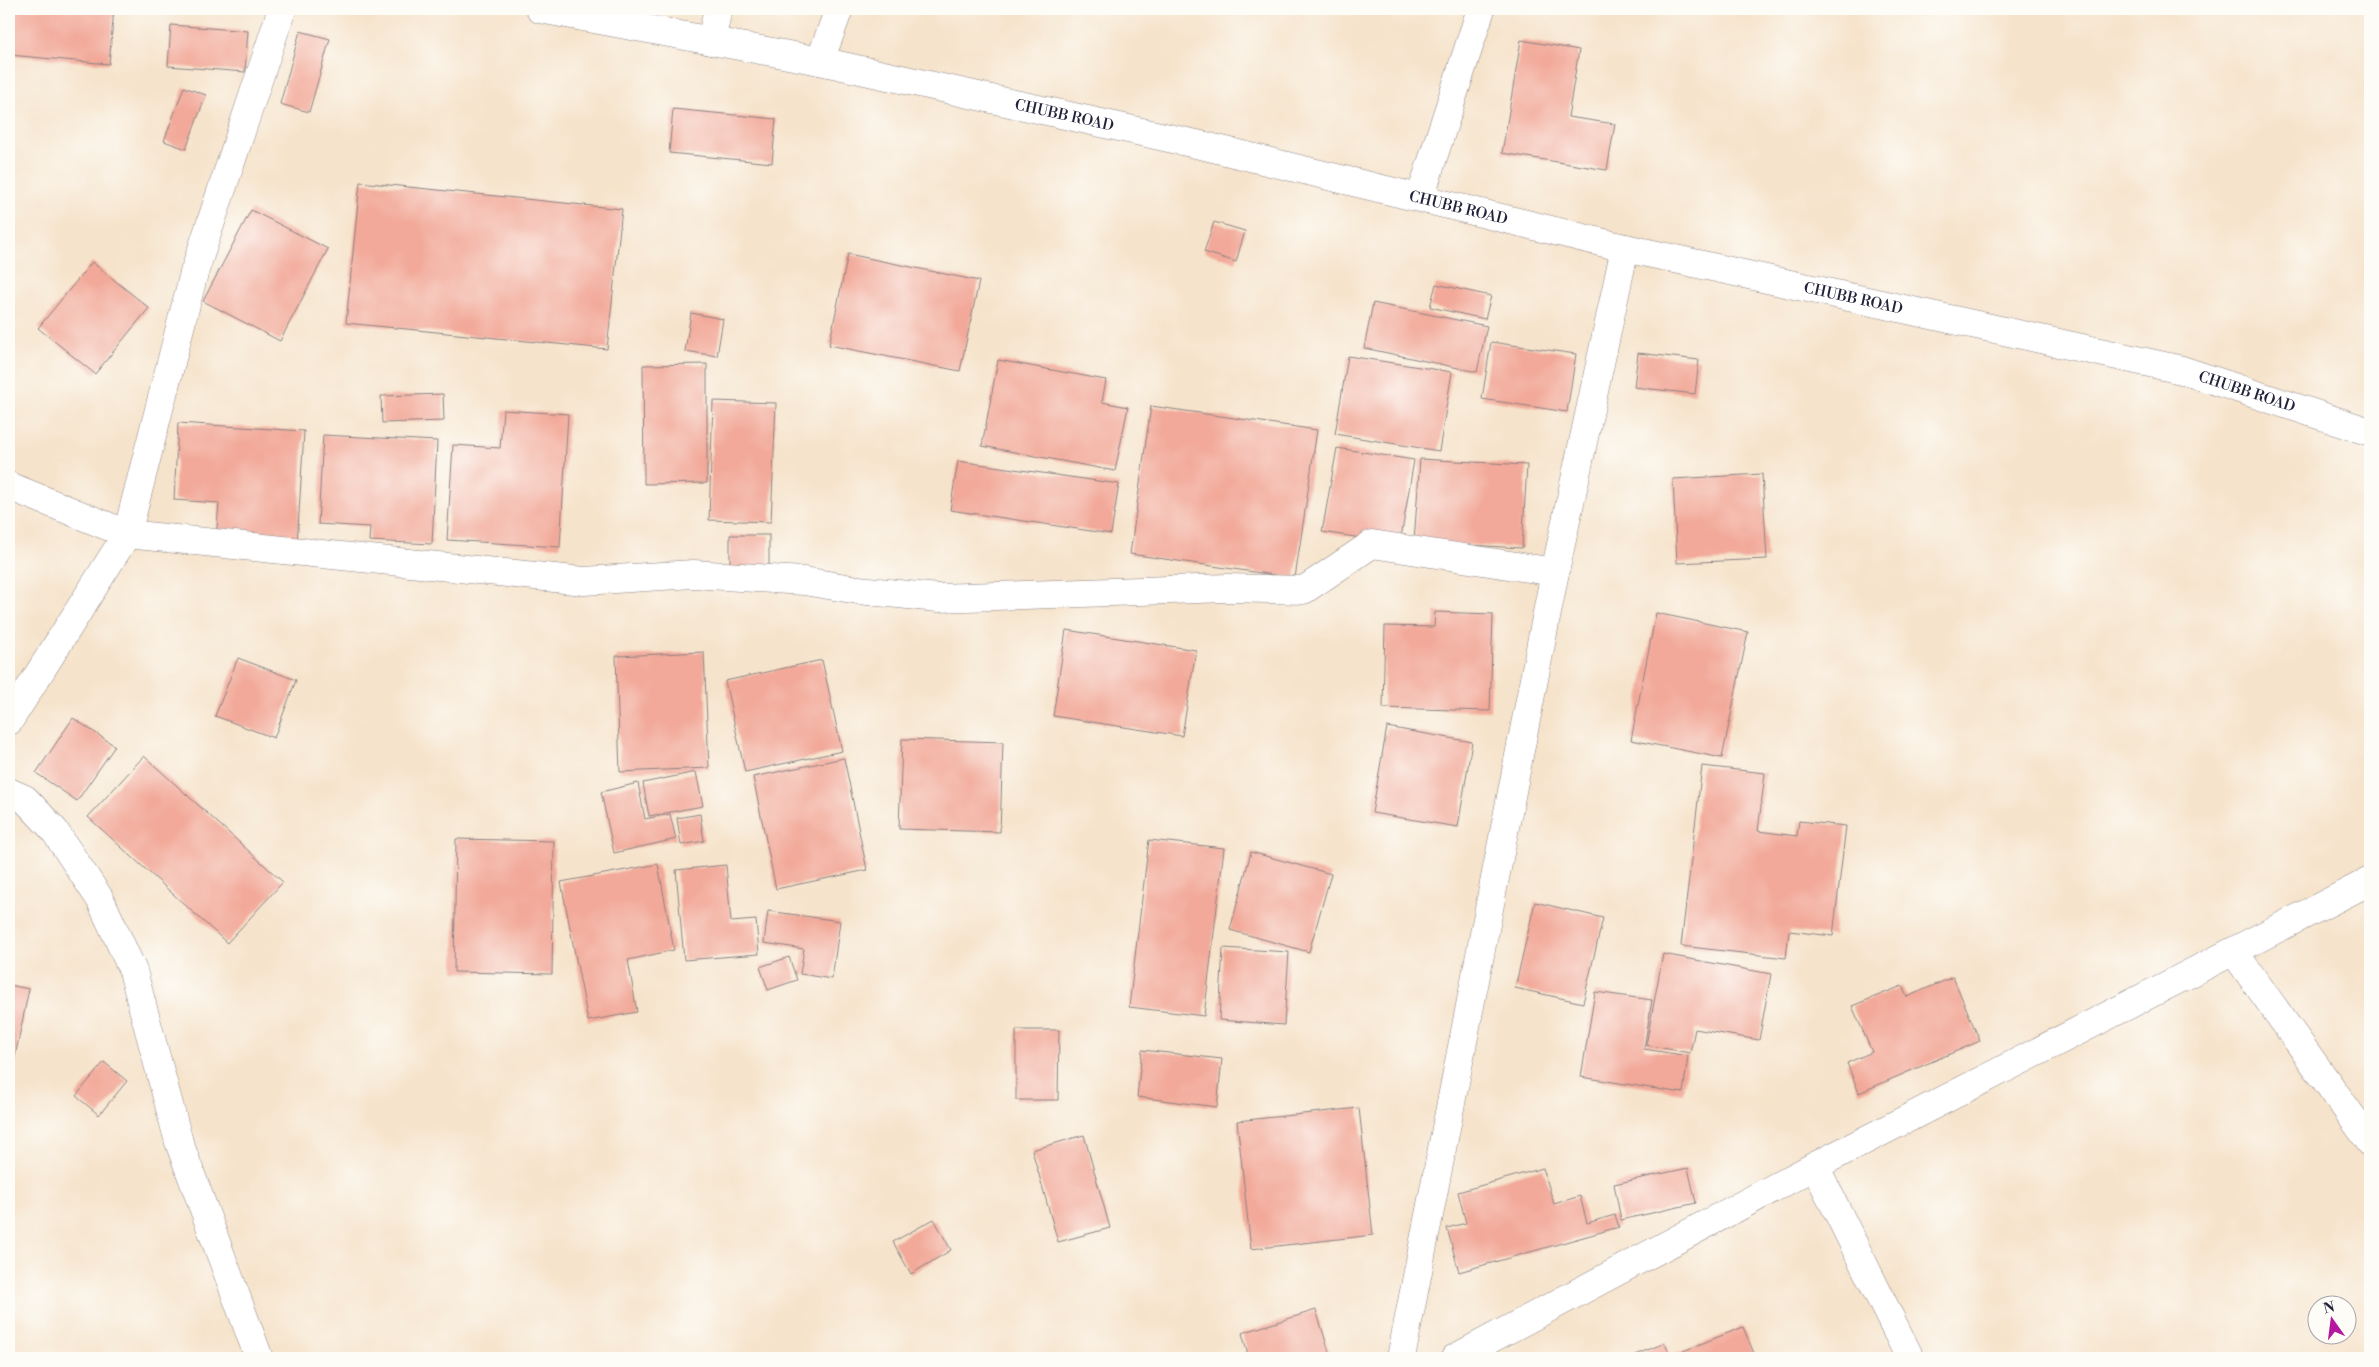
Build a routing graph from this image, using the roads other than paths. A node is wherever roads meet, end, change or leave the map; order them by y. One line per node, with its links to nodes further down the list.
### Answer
1 (282, 9): 12 (street)
2 (540, 9): 6 (street, CHUBB ROAD)
3 (718, 9): 6 (street)
4 (839, 9): 7 (street)
5 (1481, 9): 8 (street)
6 (711, 40): 7 (street, CHUBB ROAD)
7 (820, 61): 8 (street, CHUBB ROAD)
8 (1420, 198): 9 (street, CHUBB ROAD)
9 (1625, 248): 10 (street, CHUBB ROAD); 13 (street)
10 (2370, 432)
11 (9, 486): 12 (street)
12 (127, 534): 13 (street); 14 (street)
13 (1555, 572): 21 (street)
14 (9, 720)
15 (9, 792): 20 (street)
16 (2370, 881): 17 (street)
17 (2234, 952): 18 (street); 19 (street)
18 (2370, 1142)
19 (1815, 1166): 22 (street); 23 (street)
20 (259, 1358)
21 (1401, 1358)
22 (1455, 1358)
23 (1910, 1358)

